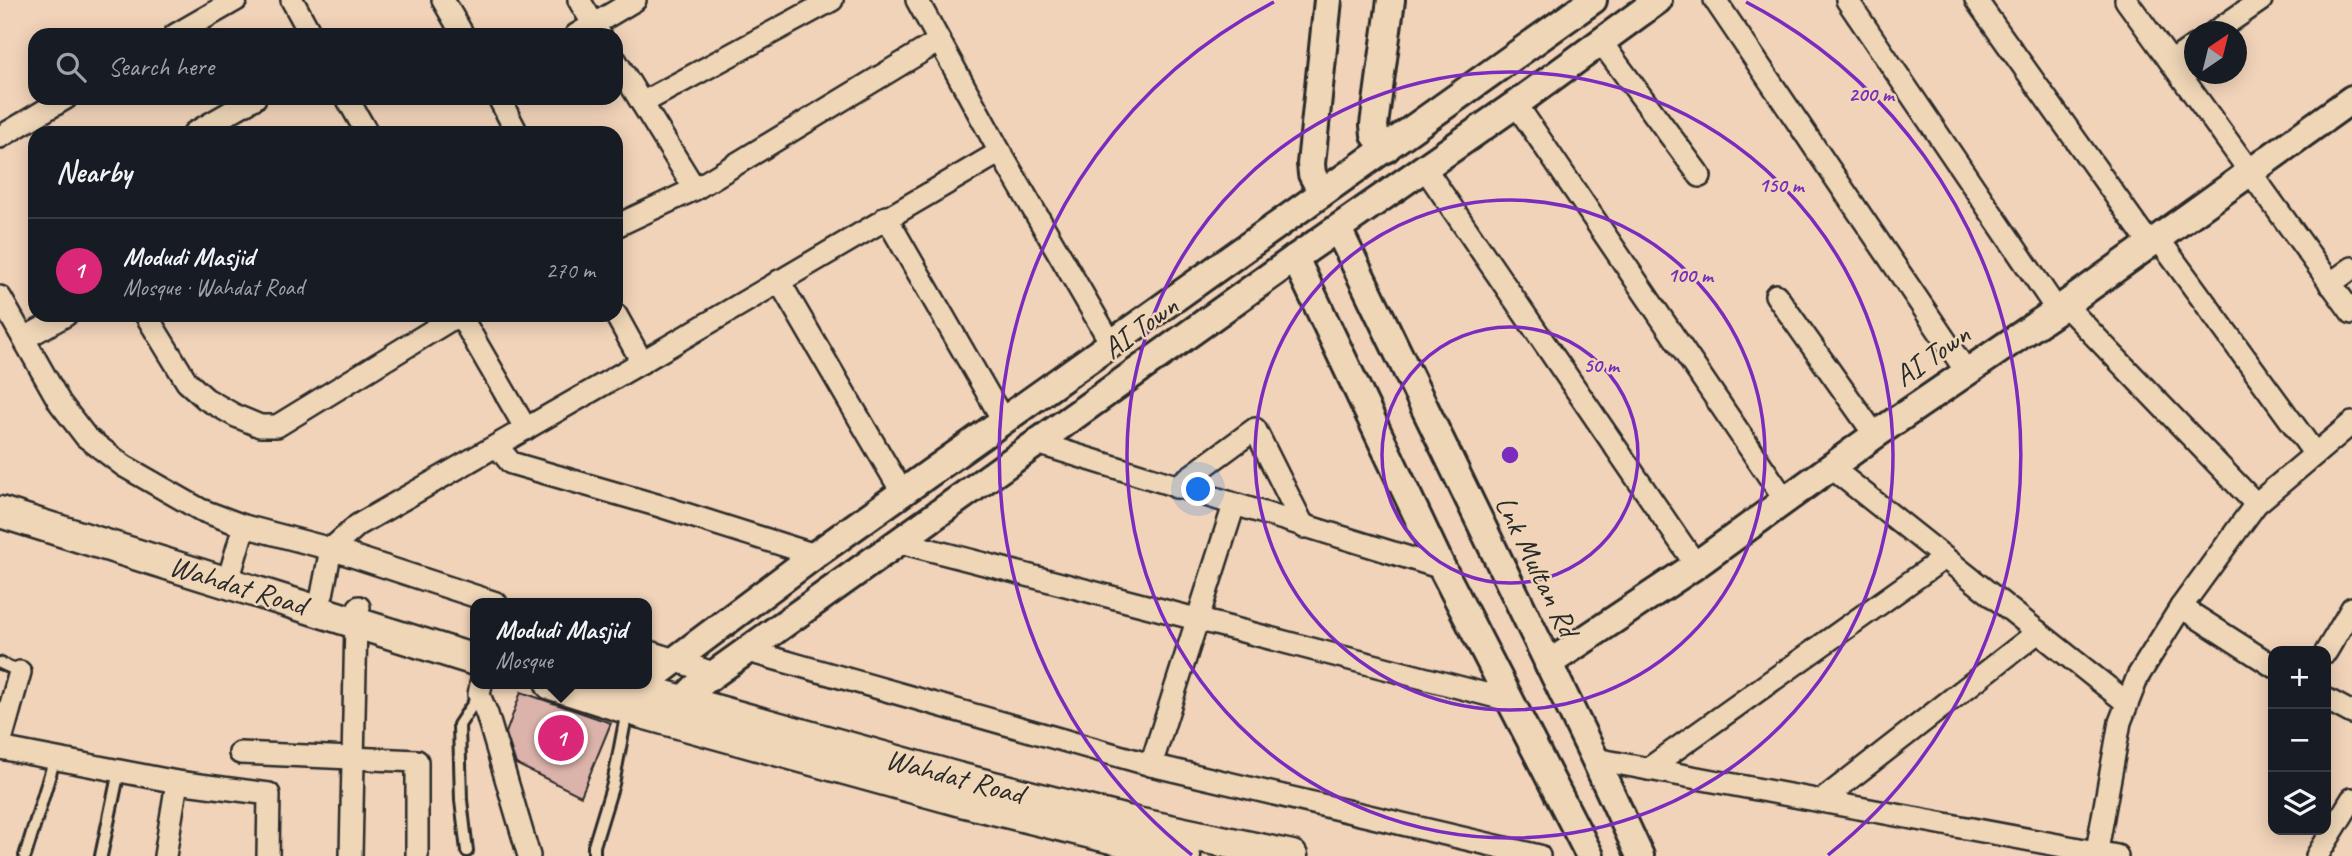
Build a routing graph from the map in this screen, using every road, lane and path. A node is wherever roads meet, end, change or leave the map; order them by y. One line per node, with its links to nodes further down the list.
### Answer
1 (236, 0): 18 (street)
2 (292, 0): 19 (street)
3 (443, 0): 20 (street)
4 (579, 0): 21 (street)
5 (635, 0): 22 (street)
6 (832, 0): 29 (street)
7 (917, 0): 23 (street)
8 (1328, 0): 47 (street)
9 (1391, 0): 41 (street)
10 (1593, 0): 41 (street)
11 (1658, 0): 24 (street, AI Town)
12 (1715, 0): 68 (street)
13 (1847, 0): 58 (street)
14 (1976, 0): 51 (street)
15 (2126, 0): 26 (street)
16 (2261, 0): 17 (street)
17 (2231, 21)
18 (187, 28)
19 (307, 28)
20 (459, 28)
21 (588, 28)
22 (595, 28)
23 (939, 41): 42 (street); 46 (street)
24 (1601, 42): 30 (street, AI Town); 45 (street)
25 (2184, 53): 26 (street)
26 (2171, 62): 44 (street)
27 (623, 72): 29 (street)
28 (2352, 99): 44 (street, AI Town)
29 (642, 103): 46 (street)
30 (1516, 104): 43 (street, AI Town); 82 (street)
31 (58, 105): 35 (street)
32 (243, 105): 36 (street)
33 (351, 105): 37 (street)
34 (503, 105): 38 (street)
35 (32, 126)
36 (206, 126)
37 (363, 126)
38 (513, 126)
39 (28, 128): 40 (street)
40 (0, 137)
41 (1386, 149): 47 (street)
42 (1000, 152): 49 (street); 66 (street)
43 (1424, 167): 52 (street, AI Town); 92 (street)
44 (2251, 171): 51 (street, AI Town); 55 (street)
45 (1700, 176)
46 (695, 189): 50 (street)
47 (1322, 193): 48 (street)
48 (1296, 212): 52 (street); 66 (street)
49 (886, 217): 54 (street); 71 (street)
50 (623, 223)
51 (2153, 240): 58 (street, AI Town); 77 (street)
52 (1316, 243): 70 (street, AI Town); 93 (street); 109 (street, Lnk Multan Rd)
53 (2352, 268): 55 (street)
54 (779, 281): 67 (street); 80 (street)
55 (2330, 284): 59 (street)
56 (1776, 295): 74 (street)
57 (0, 297): 65 (street)
58 (2061, 308): 68 (street, AI Town); 83 (street)
59 (2352, 313)
60 (53, 322): 65 (street)
61 (150, 322): 62 (street)
62 (448, 322)
63 (463, 322): 73 (street)
64 (620, 322): 67 (street)
65 (24, 338): 86 (street)
66 (1111, 343): 69 (street)
67 (642, 362): 73 (street)
68 (1966, 372): 74 (street, AI Town)
69 (1066, 375): 70 (street); 71 (street)
70 (1089, 406): 75 (street, AI Town)
71 (1003, 420): 80 (street)
72 (2352, 423): 77 (street)
73 (526, 429): 76 (street)
74 (1875, 435): 78 (street, AI Town)
75 (1037, 443): 79 (street); 88 (street, AI Town)
76 (497, 446): 89 (street); 90 (street)
77 (2315, 454): 83 (street)
78 (1832, 468): 82 (street, AI Town); 91 (street)
79 (1176, 487): 84 (street); 87 (street)
80 (902, 492): 90 (street)
81 (0, 494): 94 (main road, Wahdat Road)
82 (1785, 500): 92 (street, AI Town)
83 (2256, 504): 97 (street)
84 (1234, 505): 87 (street); 100 (street)
85 (0, 512): 94 (main road, Wahdat Road)
86 (244, 526): 89 (street); 94 (street)
87 (1304, 527): 93 (street)
88 (900, 542): 100 (street); 104 (street, AI Town)
89 (331, 549): 95 (street); 96 (street)
90 (814, 555): 107 (street)
91 (1944, 558): 101 (street); 128 (street)
92 (1696, 565): 109 (street, AI Town)
93 (1442, 568): 117 (street)
94 (230, 574): 95 (main road, Wahdat Road); 99 (main road, Wahdat Road)
95 (322, 595): 99 (main road, Wahdat Road)
96 (481, 598)
97 (2181, 607): 110 (street); 119 (street)
98 (2352, 608): 103 (street)
99 (357, 614): 102 (main road, Wahdat Road); 106 (main road, Wahdat Road); 124 (street)
100 (1198, 618): 117 (street); 127 (street)
101 (2038, 632): 119 (street); 132 (street)
102 (470, 640)
103 (2330, 646)
104 (748, 651): 112 (street, AI Town); 127 (street)
105 (652, 654): 107 (street)
106 (470, 658)
107 (676, 661): 112 (street); 113 (street)
108 (0, 663): 111 (lane)
109 (1548, 664): 126 (street, Lnk Multan Rd)
110 (2268, 664)
111 (20, 672): 122 (street)
112 (716, 674): 120 (street, AI Town)
113 (652, 680)
114 (480, 689): 133 (lane); 141 (street)
115 (579, 689): 116 (main road, Wahdat Road)
116 (635, 699): 120 (main road, Wahdat Road); 142 (lane)
117 (1508, 700): 146 (street)
118 (2331, 701): 121 (street)
119 (2126, 702): 134 (street)
120 (682, 712): 143 (main road, Wahdat Road); 144 (main road, Wahdat Road)
121 (2352, 713)
122 (0, 746): 125 (street)
123 (240, 753): 124 (street)
124 (353, 757): 139 (street); 140 (street)
125 (55, 758): 129 (street); 135 (lane)
126 (1595, 758): 128 (street); 147 (street, Lnk Multan Rd)
127 (1151, 765): 145 (street)
128 (1647, 769): 132 (street)
129 (119, 771): 130 (street); 136 (lane)
130 (177, 782): 137 (street); 138 (street)
131 (2352, 799): 148 (street)
132 (1821, 801): 134 (street)
133 (467, 851)
134 (2103, 855)
135 (26, 856)
136 (101, 856)
137 (165, 856)
138 (268, 856)
139 (351, 856)
140 (417, 856)
141 (529, 856)
142 (594, 856)
143 (1185, 856)
144 (1292, 856)
145 (1539, 856)
146 (1590, 856)
147 (1640, 856)
148 (2317, 856)

